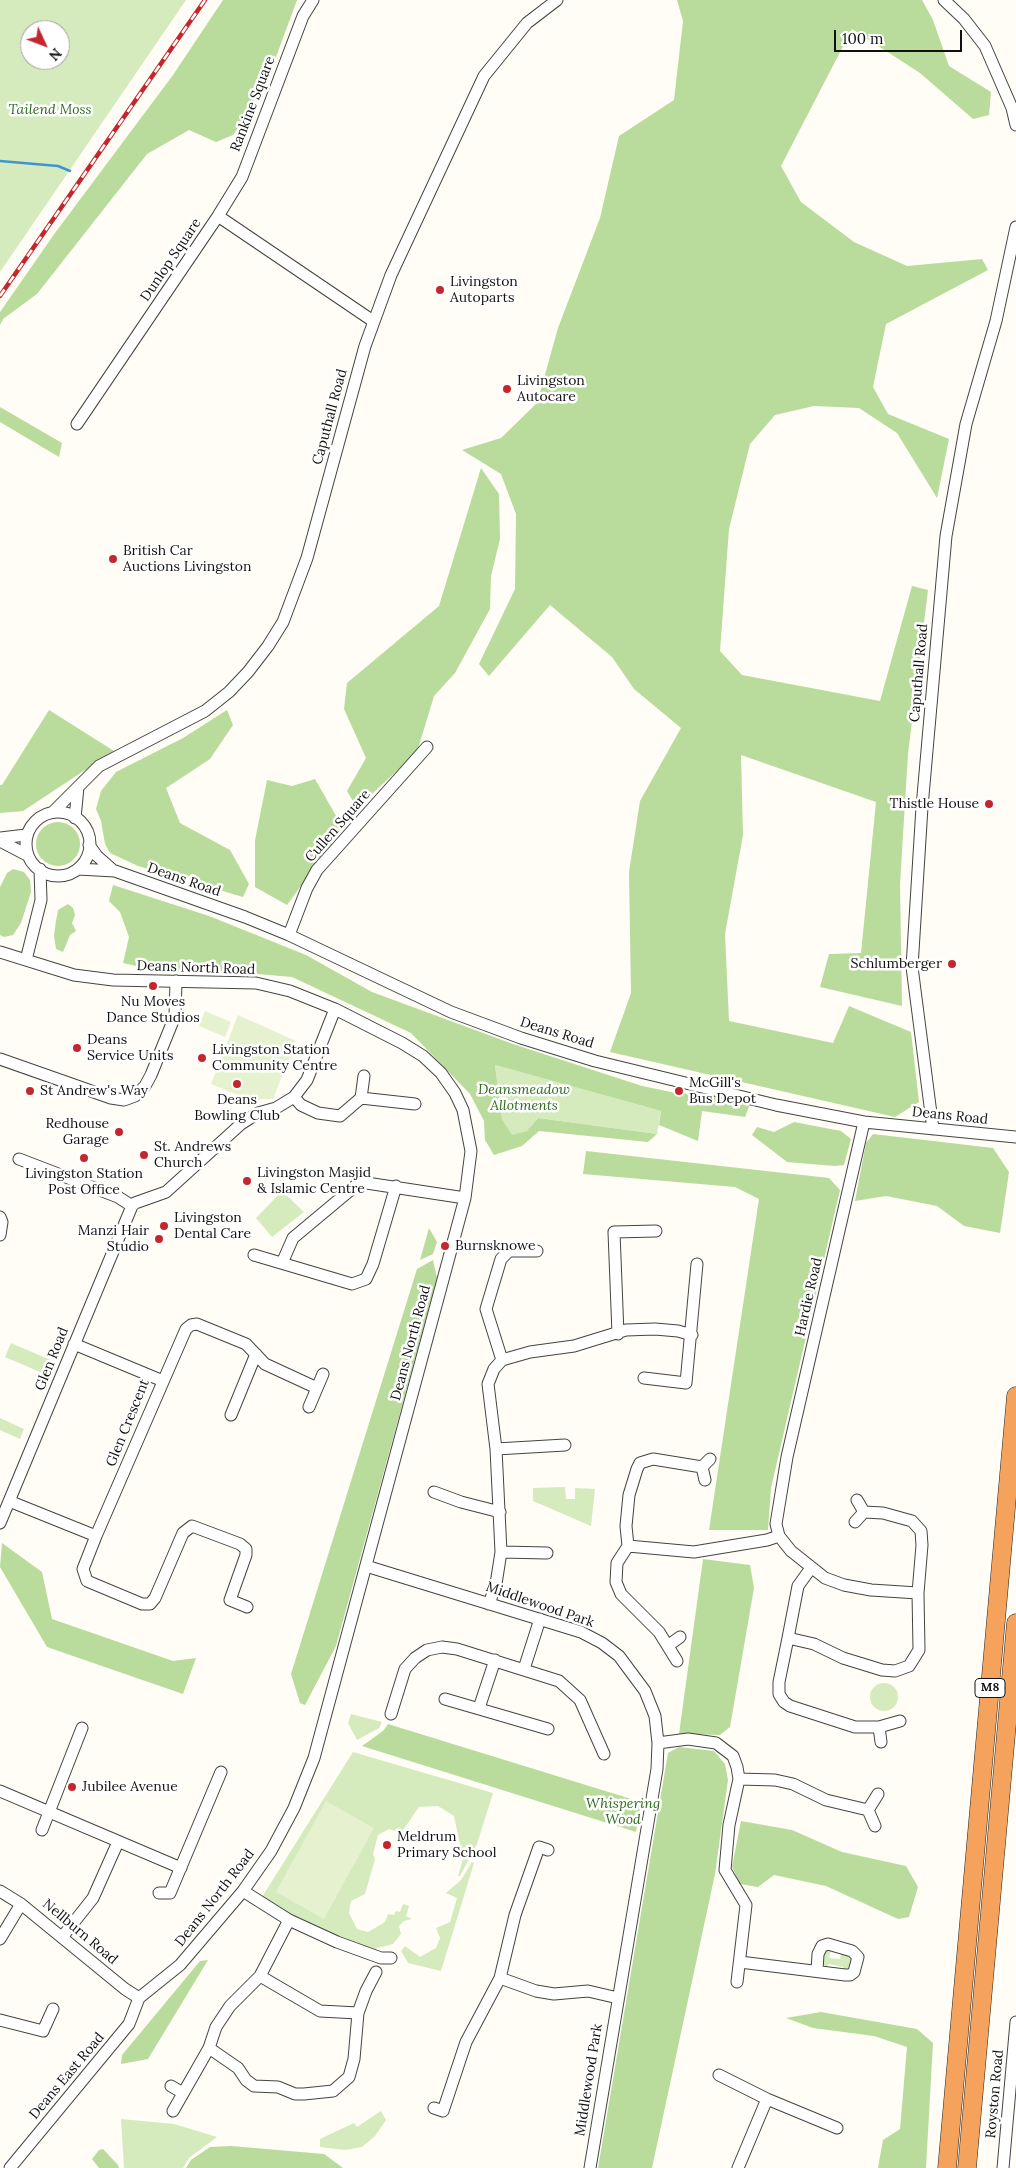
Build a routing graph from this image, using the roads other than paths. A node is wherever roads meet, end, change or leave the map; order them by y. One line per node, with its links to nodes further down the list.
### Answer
1 (313, 0): 5 (street, Rankine Square)
2 (557, 0): 7 (street, Caputhall Road)
3 (944, 0): 4 (street)
4 (1016, 125)
5 (218, 216): 7 (street, Dunlop Square); 8 (street, Dunlop Square)
6 (1016, 227): 33 (street, Caputhall Road)
7 (373, 321): 10 (street, Caputhall Road)
8 (77, 424)
9 (427, 747): 22 (street, Cullen Square)
10 (78, 788): 11 (street, Caputhall Road); 12 (street)
11 (53, 812): 12 (street); 13 (street)
12 (76, 818): 15 (street)
13 (26, 835): 14 (street); 16 (street)
14 (0, 839): 16 (street)
15 (89, 845): 18 (street); 19 (street, Deans Road)
16 (27, 856): 17 (street)
17 (40, 869): 20 (street); 21 (street)
18 (78, 869): 19 (street, Deans Road); 20 (street)
19 (115, 871): 22 (street, Deans Road)
20 (58, 876): 21 (street)
21 (42, 900): 24 (street)
22 (289, 935): 32 (street, Deans Road)
23 (0, 952): 24 (street, Deans North Road)
24 (26, 960): 25 (street, Deans North Road)
25 (176, 981): 26 (street, Deans North Road); 27 (street)
26 (335, 1009): 29 (street); 37 (street, Deans North Road)
27 (0, 1059)
28 (364, 1076): 30 (street)
29 (294, 1097): 30 (street); 38 (street)
30 (361, 1098): 31 (street)
31 (415, 1104)
32 (864, 1122): 33 (street, Deans Road); 69 (street, Hardie Road)
33 (933, 1129): 34 (street, Deans Road)
34 (1012, 1137)
35 (19, 1159): 38 (street)
36 (396, 1186): 37 (street); 44 (street); 44 (street)
37 (465, 1198): 73 (street, Deans North Road)
38 (132, 1206): 48 (street, Glen Road)
39 (0, 1217): 41 (street)
40 (656, 1231): 46 (street)
41 (0, 1235)
42 (538, 1251): 50 (street)
43 (254, 1255): 44 (street)
44 (282, 1263)
45 (697, 1264): 47 (street)
46 (618, 1334): 47 (street); 50 (street)
47 (692, 1335): 52 (street)
48 (74, 1344): 53 (street, Glen Crescent); 63 (street, Glen Road)
49 (256, 1354): 53 (street); 54 (street); 57 (street)
50 (502, 1360): 59 (street)
51 (323, 1374): 54 (street)
52 (644, 1378)
53 (163, 1381): 68 (street, Glen Crescent)
54 (317, 1388): 56 (street)
55 (1016, 1396): 138 (highway, M8)
56 (308, 1407)
57 (231, 1415)
58 (565, 1445): 59 (street)
59 (496, 1449): 64 (street)
60 (705, 1480): 70 (street)
61 (434, 1492): 64 (street)
62 (857, 1500): 65 (street)
63 (9, 1501): 66 (street, Glen Road); 68 (street)
64 (500, 1512): 71 (street)
65 (864, 1512): 67 (street); 75 (street)
66 (0, 1522)
67 (855, 1522)
68 (96, 1536): 77 (street, Glen Crescent)
69 (779, 1536): 70 (street); 74 (street)
70 (628, 1546): 82 (street)
71 (501, 1552): 72 (street); 76 (street)
72 (547, 1552)
73 (366, 1566): 76 (street, Middlewood Park); 108 (street, Deans North Road)
74 (811, 1568): 75 (street); 81 (street)
75 (918, 1593): 81 (street)
76 (489, 1604): 78 (street, Middlewood Park)
77 (247, 1607)
78 (540, 1619): 85 (street); 94 (street, Middlewood Park)
79 (1016, 1622): 139 (highway, M8)
80 (680, 1637): 82 (street)
81 (788, 1638): 90 (street)
82 (669, 1645): 84 (street)
83 (495, 1660): 85 (street); 87 (street); 88 (street)
84 (677, 1660)
85 (524, 1669): 95 (street)
86 (445, 1699): 87 (street)
87 (479, 1708): 92 (street)
88 (391, 1714)
89 (900, 1721): 90 (street)
90 (878, 1727): 93 (street)
91 (82, 1728): 101 (street)
92 (548, 1729)
93 (881, 1742)
94 (658, 1743): 97 (street); 122 (street, Middlewood Park)
95 (604, 1754)
96 (221, 1772): 106 (street)
97 (739, 1779): 100 (street); 115 (street)
98 (0, 1791): 101 (street)
99 (878, 1794): 100 (street)
100 (868, 1810): 102 (street)
101 (50, 1811): 103 (street); 104 (street)
102 (875, 1826)
103 (42, 1830)
104 (118, 1842): 106 (street); 112 (street)
105 (539, 1847): 119 (street)
106 (181, 1868): 109 (street)
107 (0, 1891): 110 (street, Nellburn Road)
108 (243, 1891): 111 (street); 121 (street, Deans North Road)
109 (159, 1893)
110 (21, 1904): 112 (street, Nellburn Road); 113 (street)
111 (290, 1920): 114 (street); 118 (street)
112 (63, 1936): 121 (street, Nellburn Road)
113 (0, 1939)
114 (391, 1958)
115 (740, 1962): 116 (street); 120 (street)
116 (817, 1971)
117 (376, 1972): 124 (street)
118 (260, 1976): 124 (street); 127 (street)
119 (500, 1978): 122 (street); 133 (street)
120 (737, 1982)
121 (139, 1998): 135 (street, Deans East Road)
122 (618, 1998): 136 (street, Middlewood Park)
123 (53, 2009): 125 (street)
124 (358, 2013): 127 (street)
125 (0, 2020)
126 (1016, 2022): 140 (street, Royston Road)
127 (209, 2048): 130 (street)
128 (719, 2075): 131 (street)
129 (171, 2086): 130 (street)
130 (183, 2093): 132 (street)
131 (767, 2099): 134 (street); 137 (street)
132 (173, 2111)
133 (443, 2111)
134 (837, 2128)
135 (10, 2168)
136 (590, 2168)
137 (738, 2168)
138 (947, 2168)
139 (967, 2168)
140 (1003, 2168)

